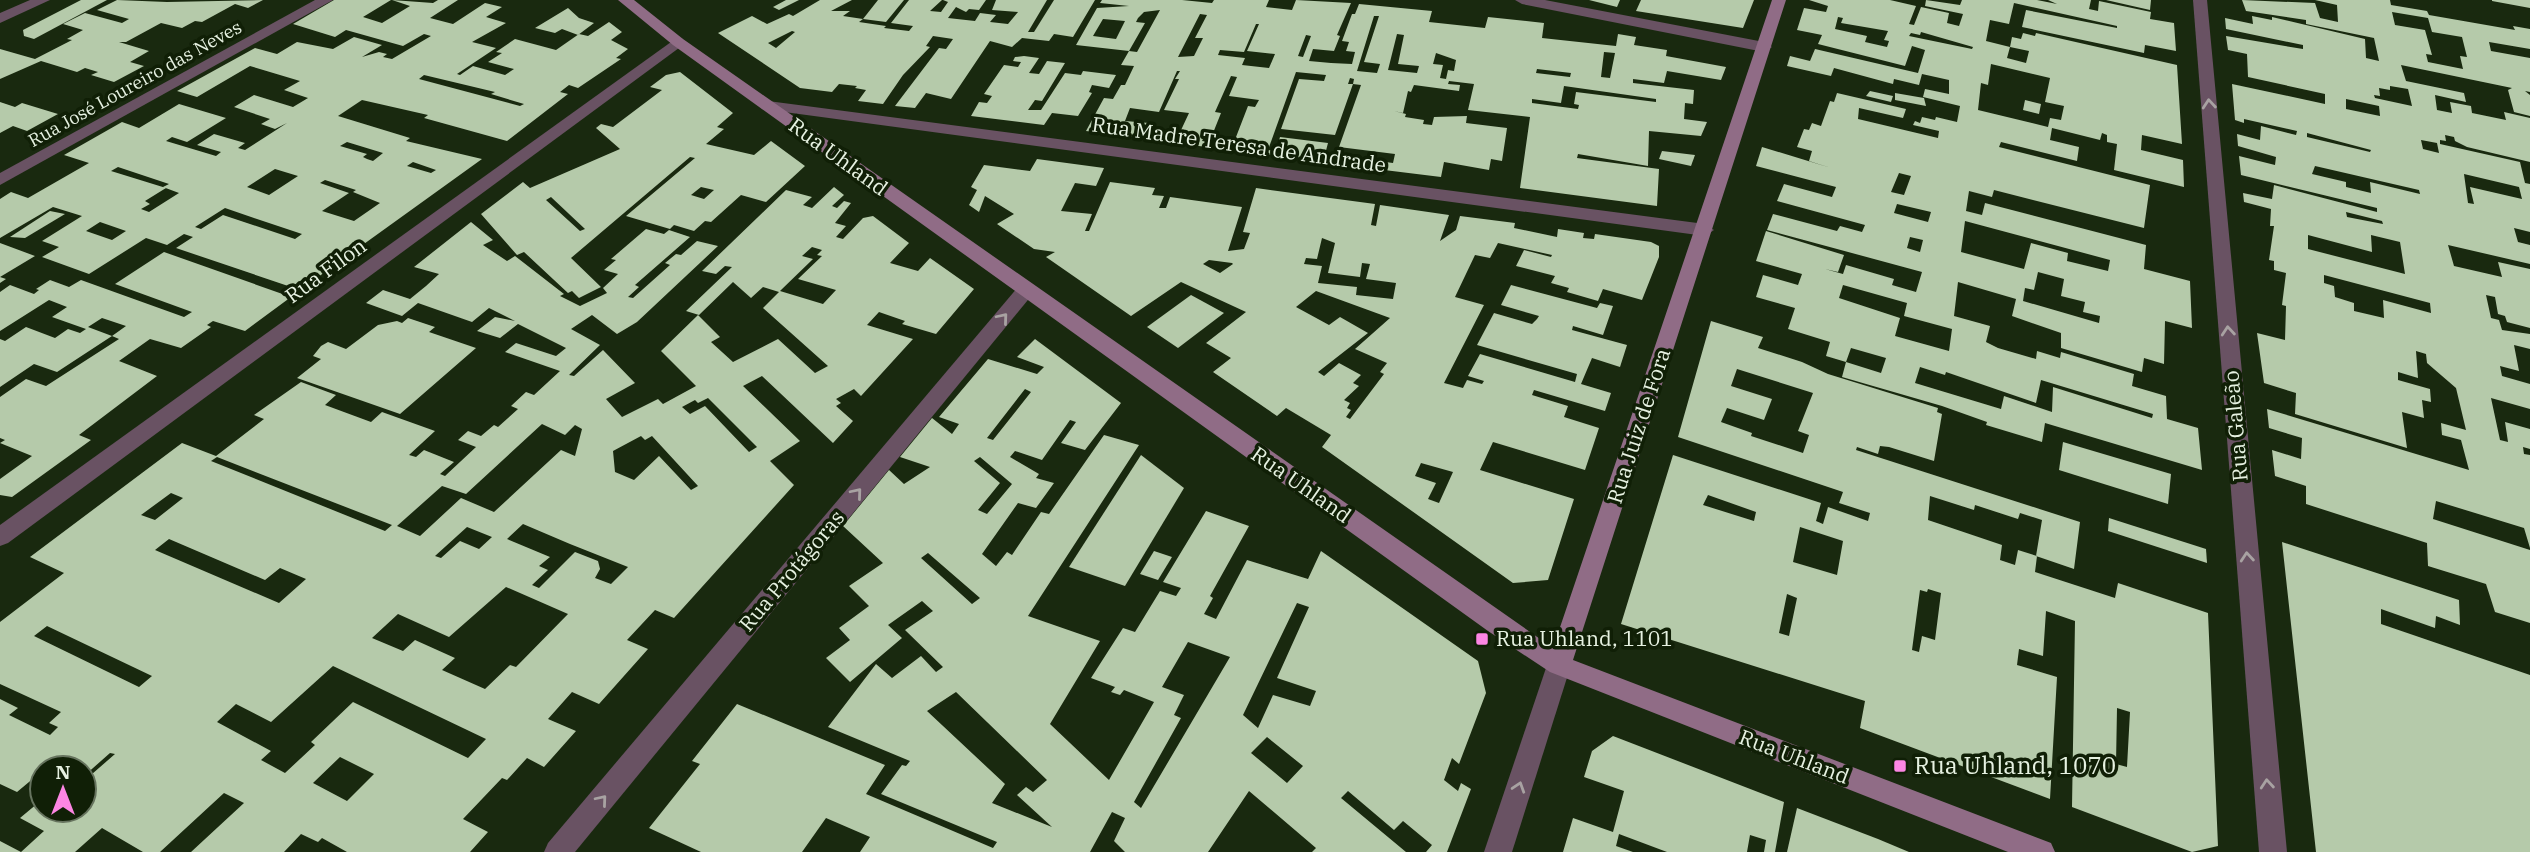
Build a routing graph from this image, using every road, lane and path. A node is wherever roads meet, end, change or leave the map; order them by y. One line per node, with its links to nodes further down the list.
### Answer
1 (43, 0): 7 (street)
2 (326, 0): 11 (street, Rua José Loureiro das Neves)
3 (625, 0): 8 (street, Rua Uhland)
4 (1522, 0): 9 (street)
5 (1779, 0): 9 (street, Rua Juiz de Fora)
6 (2200, 0): 19 (street, Rua Galeão, one-way to 6)
7 (0, 18)
8 (678, 42): 10 (street, Rua Uhland); 14 (street, Rua Filon)
9 (1764, 47): 12 (street, Rua Juiz de Fora)
10 (768, 106): 12 (street, Rua Madre Teresa de Andrade); 13 (street, Rua Uhland)
11 (0, 180)
12 (1705, 230): 15 (street, Rua Juiz de Fora)
13 (1025, 291): 15 (street, Rua Uhland); 16 (street, Rua Protágoras, one-way to 13)
14 (0, 537)
15 (1559, 665): 17 (street, Rua Juiz de Fora, one-way to 15); 18 (street, Rua Uhland)
16 (558, 852)
17 (1498, 852)
18 (2042, 852)
19 (2273, 852)

